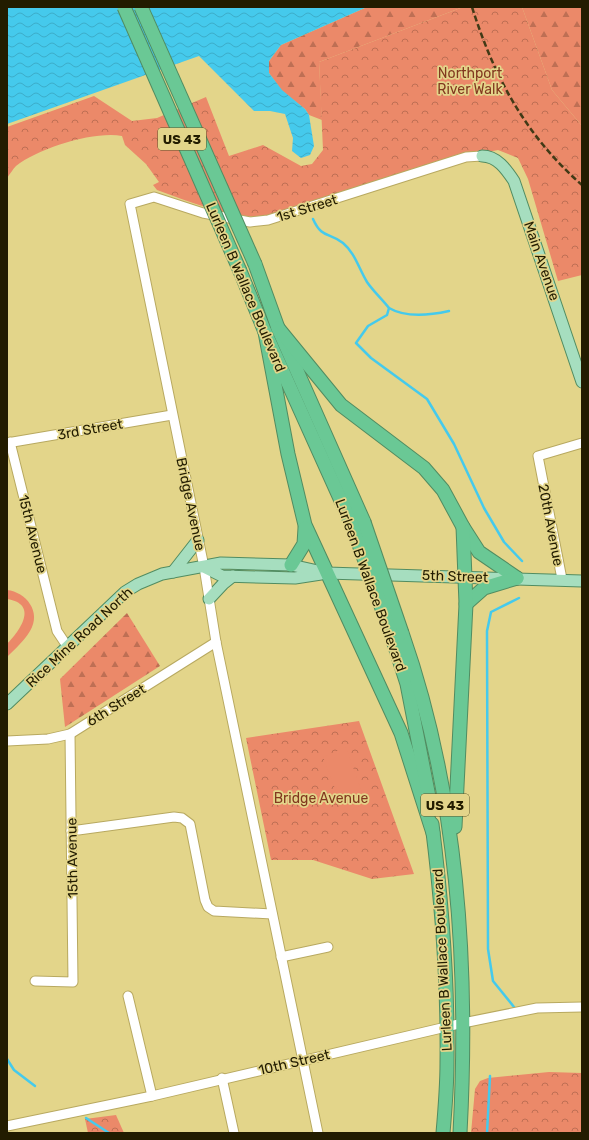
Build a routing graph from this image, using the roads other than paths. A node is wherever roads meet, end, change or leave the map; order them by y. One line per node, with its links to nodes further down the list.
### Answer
1 (124, 7): 6 (highway, Lurleen B Wallace Boulevard / US 43, bridge)
2 (141, 7): 5 (highway, Lurleen B Wallace Boulevard / US 43, bridge)
3 (482, 156): 4 (street, 1st Street); 7 (main road, Main Avenue)
4 (130, 204): 8 (street, Bridge Avenue)
5 (278, 328): 11 (highway, Lurleen B Wallace Boulevard / US 43); 13 (highway)
6 (265, 332): 11 (highway, Lurleen B Wallace Boulevard / US 43); 12 (highway)
7 (582, 382)
8 (172, 415): 9 (street, 3rd Street); 14 (street, Bridge Avenue)
9 (9, 442): 28 (street, 15th Avenue)
10 (582, 444): 22 (street, 20th Avenue)
11 (358, 523): 26 (highway, Lurleen B Wallace Boulevard / US 43, bridge)
12 (305, 524): 15 (highway); 18 (highway)
13 (463, 527): 20 (highway); 21 (highway)
14 (198, 540): 16 (street, Bridge Avenue); 17 (main road)
15 (291, 565): 16 (main road, 5th Street); 18 (main road, 5th Street)
16 (204, 568): 17 (main road, Rice Mine Road North); 19 (main road, 5th Street); 24 (street, Bridge Avenue)
17 (174, 572): 28 (main road, Rice Mine Road North)
18 (327, 572): 19 (main road, 5th Street); 20 (main road, 5th Street); 33 (highway)
19 (233, 576): 24 (main road)
20 (464, 576): 21 (main road, 5th Street); 25 (highway)
21 (517, 578): 22 (main road, 5th Street); 25 (highway)
22 (562, 579): 23 (main road, 5th Street)
23 (582, 581)
24 (209, 599): 27 (street, Bridge Avenue)
25 (466, 604): 34 (highway)
26 (396, 632): 33 (highway, Lurleen B Wallace Boulevard / US 43); 34 (highway, Lurleen B Wallace Boulevard / US 43)
27 (216, 642): 30 (street, 6th Street); 35 (street, Bridge Avenue)
28 (67, 646): 29 (main road, Rice Mine Road North)
29 (7, 704)
30 (70, 734): 31 (street, 6th Street); 32 (street, 15th Avenue)
31 (7, 741)
32 (71, 831): 35 (street); 38 (street, 15th Avenue)
33 (433, 833): 42 (highway, Lurleen B Wallace Boulevard / US 43)
34 (455, 873): 41 (highway, Lurleen B Wallace Boulevard / US 43)
35 (272, 914): 37 (street, Bridge Avenue)
36 (328, 948): 37 (street)
37 (281, 957): 43 (street, Bridge Avenue)
38 (35, 981)
39 (128, 996): 45 (street)
40 (582, 1007): 41 (street, 10th Street)
41 (463, 1023): 42 (street, 10th Street); 51 (highway, Lurleen B Wallace Boulevard / US 43)
42 (446, 1027): 43 (street, 10th Street); 50 (highway, Lurleen B Wallace Boulevard / US 43)
43 (303, 1060): 44 (street, 10th Street); 49 (street, Bridge Avenue)
44 (222, 1078): 45 (street, 10th Street); 48 (street)
45 (152, 1096): 47 (street, 10th Street)
46 (7, 1126): 47 (street, 10th Street)
47 (19, 1128)
48 (234, 1133)
49 (318, 1133)
50 (443, 1133)
51 (460, 1133)

